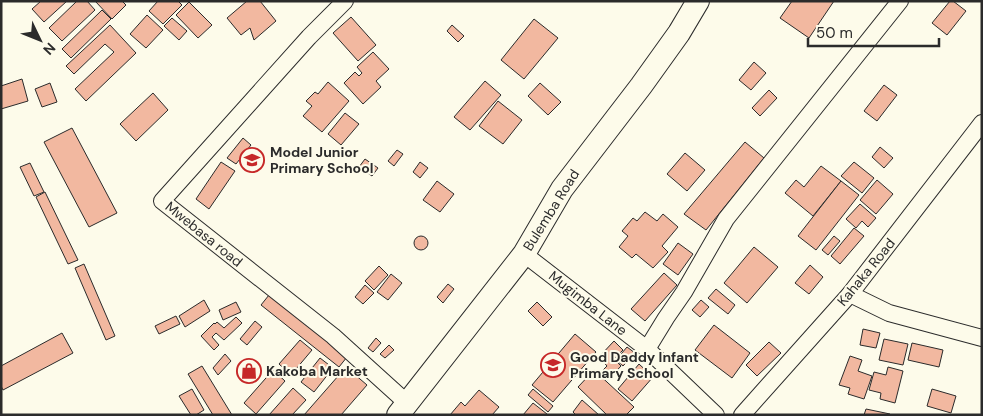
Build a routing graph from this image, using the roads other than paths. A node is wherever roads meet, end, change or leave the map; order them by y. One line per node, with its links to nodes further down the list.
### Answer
1 (345, 1): 9 (street, Mwebasa road)
2 (698, 1): 5 (main road, Bulemba Road)
3 (900, 1): 8 (street)
4 (982, 123): 6 (street, Kahaka Road)
5 (524, 254): 8 (street, Mugimba Lane); 9 (main road, Bulemba Road)
6 (850, 294): 7 (street); 11 (street, Kahaka Road)
7 (982, 338)
8 (647, 349): 10 (street, Mugimba Lane)
9 (402, 409)
10 (716, 415)
11 (742, 415)

